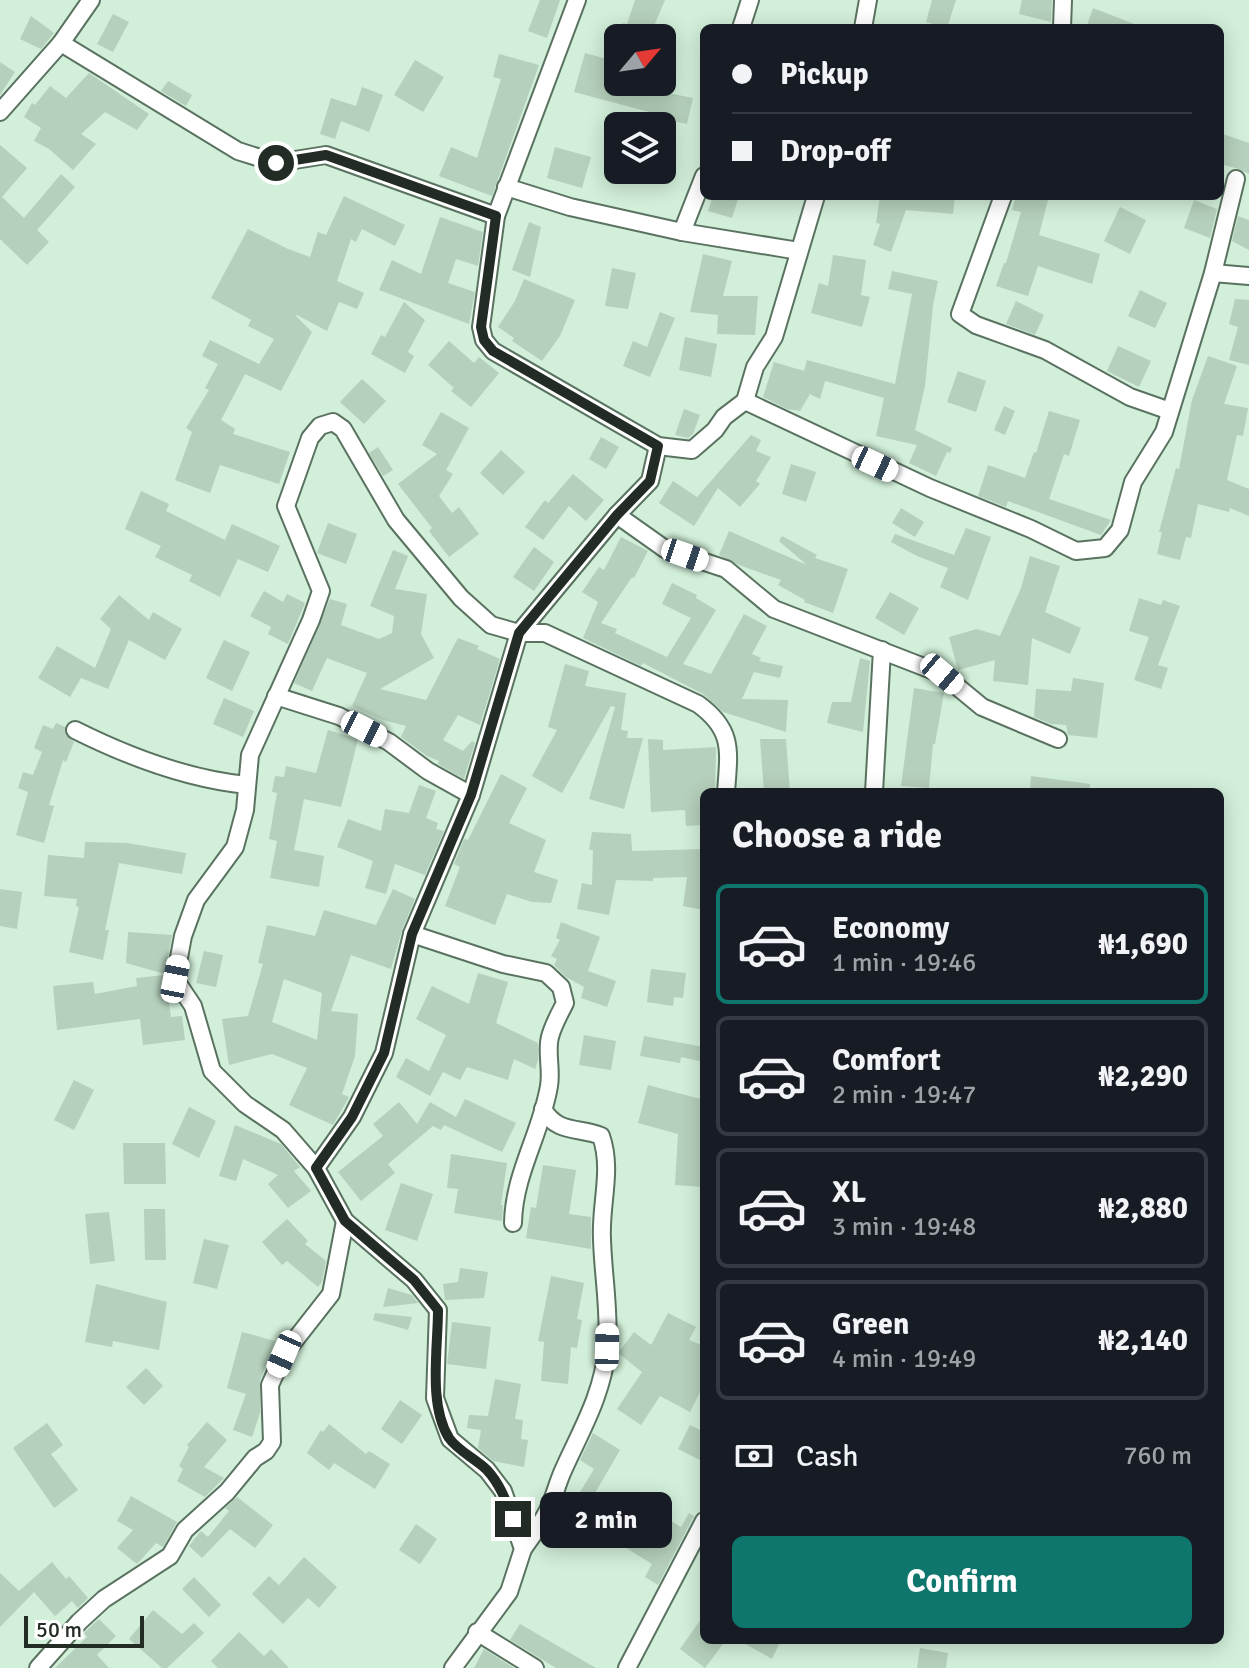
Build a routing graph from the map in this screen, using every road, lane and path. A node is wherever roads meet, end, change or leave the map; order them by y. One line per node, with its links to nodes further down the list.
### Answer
1 (91, 0): 9 (street)
2 (577, 0): 13 (street)
3 (750, 0): 6 (street)
4 (868, 0): 7 (street)
5 (1063, 0): 8 (street)
6 (742, 24)
7 (864, 24)
8 (1062, 24)
9 (61, 43): 10 (street); 16 (street)
10 (0, 112)
11 (1236, 179): 19 (street)
12 (700, 186): 17 (street)
13 (506, 187): 16 (street); 17 (street)
14 (815, 200): 18 (street)
15 (1002, 200): 22 (street)
16 (496, 216): 23 (street)
17 (682, 232): 18 (street)
18 (799, 251): 21 (street)
19 (1213, 273): 20 (street); 22 (street)
20 (1249, 276)
21 (745, 401): 22 (street); 23 (street)
22 (1170, 411)
23 (658, 446): 24 (street)
24 (617, 515): 25 (street); 26 (street)
25 (519, 633): 27 (street); 31 (street); 33 (street)
26 (882, 650): 29 (street); 32 (street)
27 (276, 696): 30 (street); 33 (street)
28 (75, 730): 30 (street)
29 (1058, 739)
30 (247, 785): 36 (street)
31 (726, 788)
32 (874, 788)
33 (471, 795): 34 (street)
34 (412, 934): 35 (street); 36 (street)
35 (543, 1109): 38 (street); 40 (street)
36 (316, 1168): 37 (street)
37 (345, 1221): 40 (street); 42 (street)
38 (513, 1223)
39 (700, 1529): 45 (street)
40 (523, 1549): 41 (street)
41 (477, 1632): 43 (street); 44 (street)
42 (38, 1668)
43 (453, 1668)
44 (535, 1668)
45 (627, 1668)

